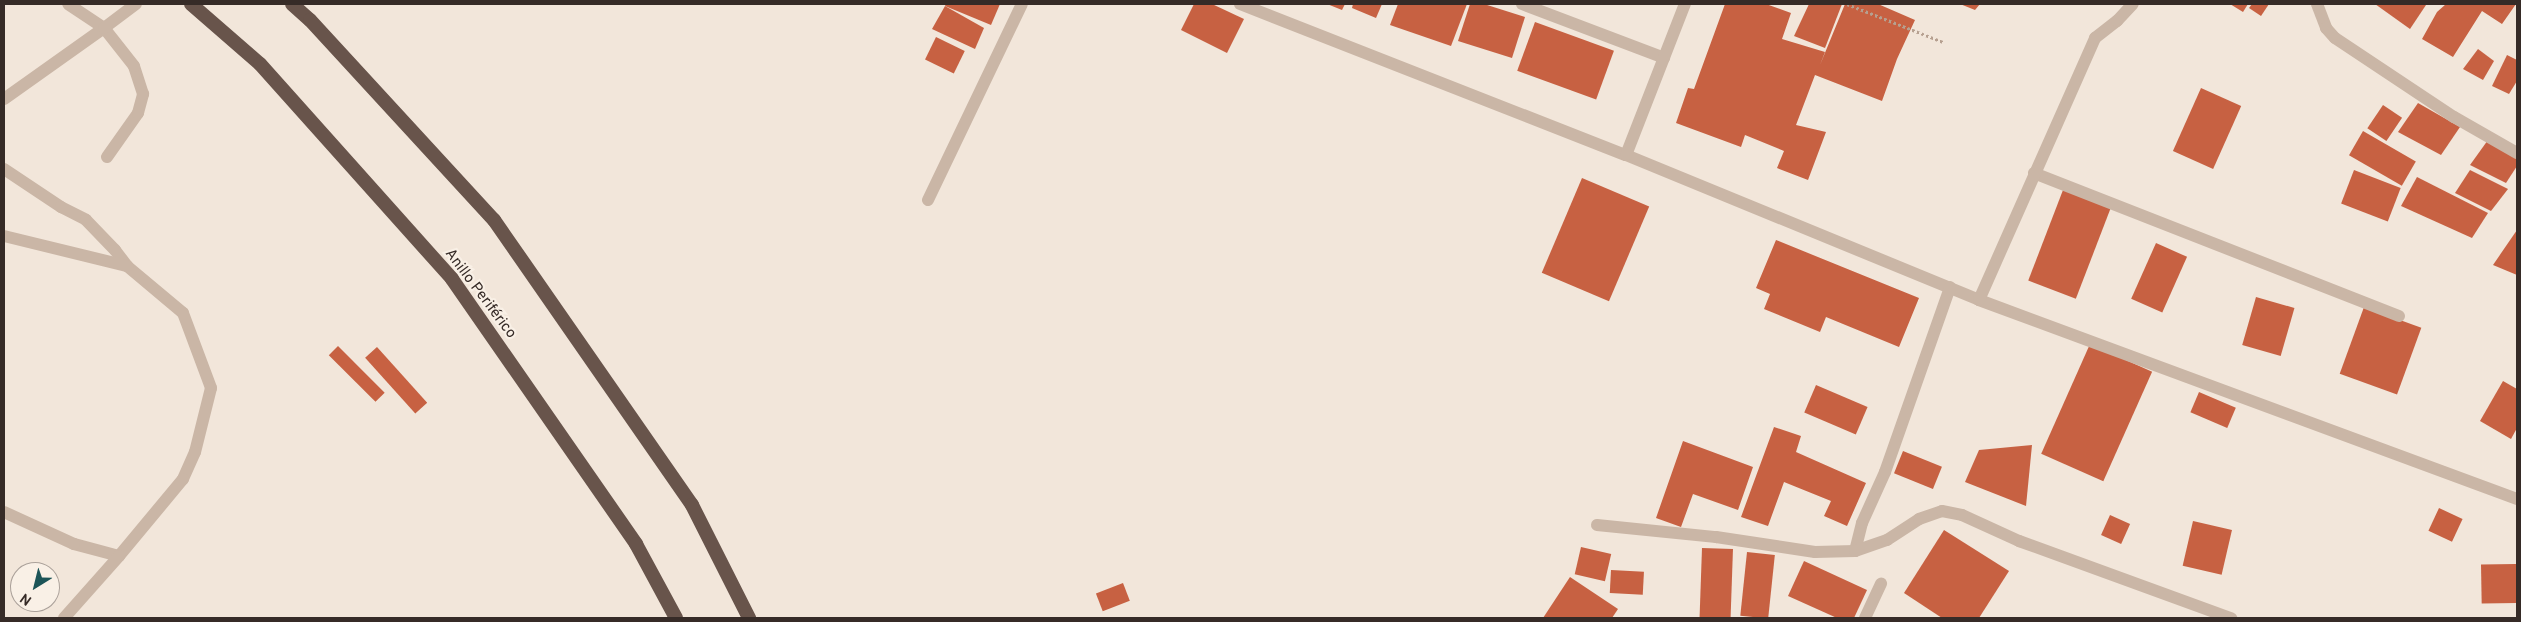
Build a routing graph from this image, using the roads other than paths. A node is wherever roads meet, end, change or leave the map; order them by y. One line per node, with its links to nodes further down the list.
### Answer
1 (68, 4): 11 (street)
2 (136, 4): 11 (street)
3 (191, 4): 32 (highway, Anillo Periférico)
4 (292, 4): 33 (highway)
5 (1022, 4): 19 (street)
6 (1240, 4): 15 (street)
7 (1522, 4): 12 (street)
8 (1685, 4): 12 (street)
9 (2133, 4): 18 (street)
10 (2317, 4): 14 (street)
11 (104, 28): 13 (street); 16 (street)
12 (1664, 58): 15 (street)
13 (4, 99)
14 (2517, 154)
15 (1626, 156): 22 (street)
16 (107, 157)
17 (4, 169): 21 (street)
18 (2034, 173): 23 (street); 24 (street)
19 (928, 200)
20 (4, 236): 21 (street)
21 (127, 266): 29 (street)
22 (1950, 287): 23 (street); 28 (street)
23 (1979, 300): 25 (street)
24 (2399, 316)
25 (2517, 499)
26 (4, 512): 29 (street)
27 (1597, 525): 28 (street)
28 (1855, 551): 35 (street)
29 (119, 556): 31 (street)
30 (1882, 584): 34 (street)
31 (64, 618)
32 (676, 618)
33 (749, 618)
34 (1865, 618)
35 (2231, 618)

